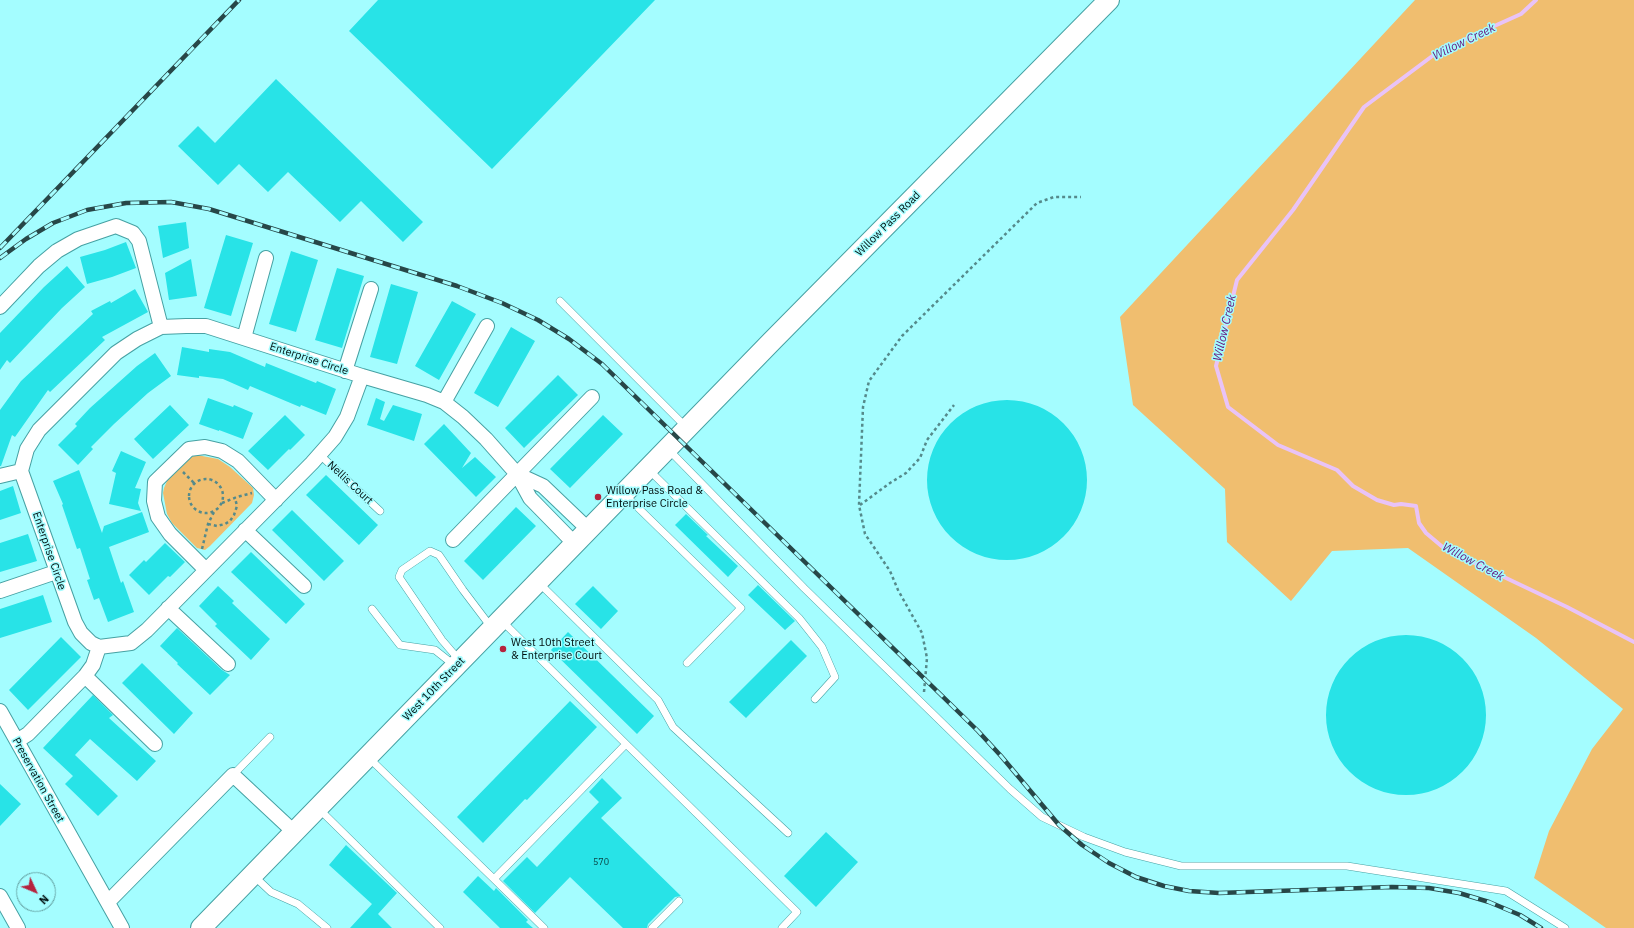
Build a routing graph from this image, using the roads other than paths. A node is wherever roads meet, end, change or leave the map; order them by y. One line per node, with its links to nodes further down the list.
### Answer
1 (1108, 0): 13 (main road, Willow Pass Road)
2 (266, 258): 8 (street)
3 (371, 289): 9 (street)
4 (560, 301): 13 (lane)
5 (0, 307): 7 (street)
6 (487, 326): 12 (street)
7 (161, 327): 8 (street, Enterprise Circle); 17 (street, Enterprise Circle)
8 (244, 338): 9 (street, Enterprise Circle)
9 (345, 371): 10 (street, Enterprise Circle)
10 (362, 376): 12 (street, Enterprise Circle); 15 (street, Enterprise Circle)
11 (592, 397): 18 (street)
12 (444, 402): 18 (street, Enterprise Circle)
13 (688, 428): 14 (main road, Willow Pass Road)
14 (668, 449): 16 (main road, West 10th Street); 64 (lane)
15 (320, 454): 21 (street, Enterprise Circle); 22 (lane, Nellis Court)
16 (648, 469): 20 (main road, West 10th Street); 40 (lane)
17 (21, 471): 19 (street); 28 (street, Enterprise Circle)
18 (517, 474): 24 (street, Enterprise Circle); 25 (street); 26 (street, Enterprise Circle)
19 (0, 476)
20 (624, 494): 24 (main road, West 10th Street); 36 (lane)
21 (271, 495): 23 (street, Enterprise Circle); 27 (street)
22 (380, 511)
23 (245, 530): 27 (street, Enterprise Circle); 30 (street)
24 (589, 530): 26 (main road, West 10th Street)
25 (453, 540)
26 (575, 544): 29 (main road, West 10th Street)
27 (206, 570): 32 (street, Enterprise Circle)
28 (56, 572): 31 (street); 35 (street, Enterprise Circle)
29 (538, 582): 34 (main road, West 10th Street); 50 (lane)
30 (304, 586)
31 (0, 591)
32 (168, 608): 35 (street, Enterprise Circle); 37 (street)
33 (372, 609): 38 (lane)
34 (497, 624): 38 (main road, West 10th Street); 38 (lane); 45 (lane)
35 (99, 647): 39 (street)
36 (687, 663)
37 (228, 664)
38 (458, 664): 46 (main road, West 10th Street)
39 (85, 676): 43 (street); 44 (street)
40 (815, 699)
41 (0, 711): 43 (street, Preservation Street)
42 (270, 737): 47 (lane)
43 (17, 741): 55 (street, Preservation Street)
44 (155, 744)
45 (626, 744): 52 (lane); 63 (lane)
46 (368, 757): 48 (main road, West 10th Street); 52 (lane)
47 (233, 775): 49 (street); 55 (street)
48 (318, 808): 49 (main road, West 10th Street); 60 (lane)
49 (294, 832): 51 (main road, West 10th Street)
50 (788, 832)
51 (252, 875): 58 (main road, West 10th Street); 59 (lane)
52 (494, 879): 61 (lane)
53 (0, 896): 56 (street)
54 (679, 901): 62 (lane)
55 (108, 902): 57 (street, Preservation Street)
56 (18, 928)
57 (122, 928)
58 (201, 928)
59 (327, 928)
60 (440, 928)
61 (544, 928)
62 (652, 928)
63 (782, 928)
64 (1565, 928)

